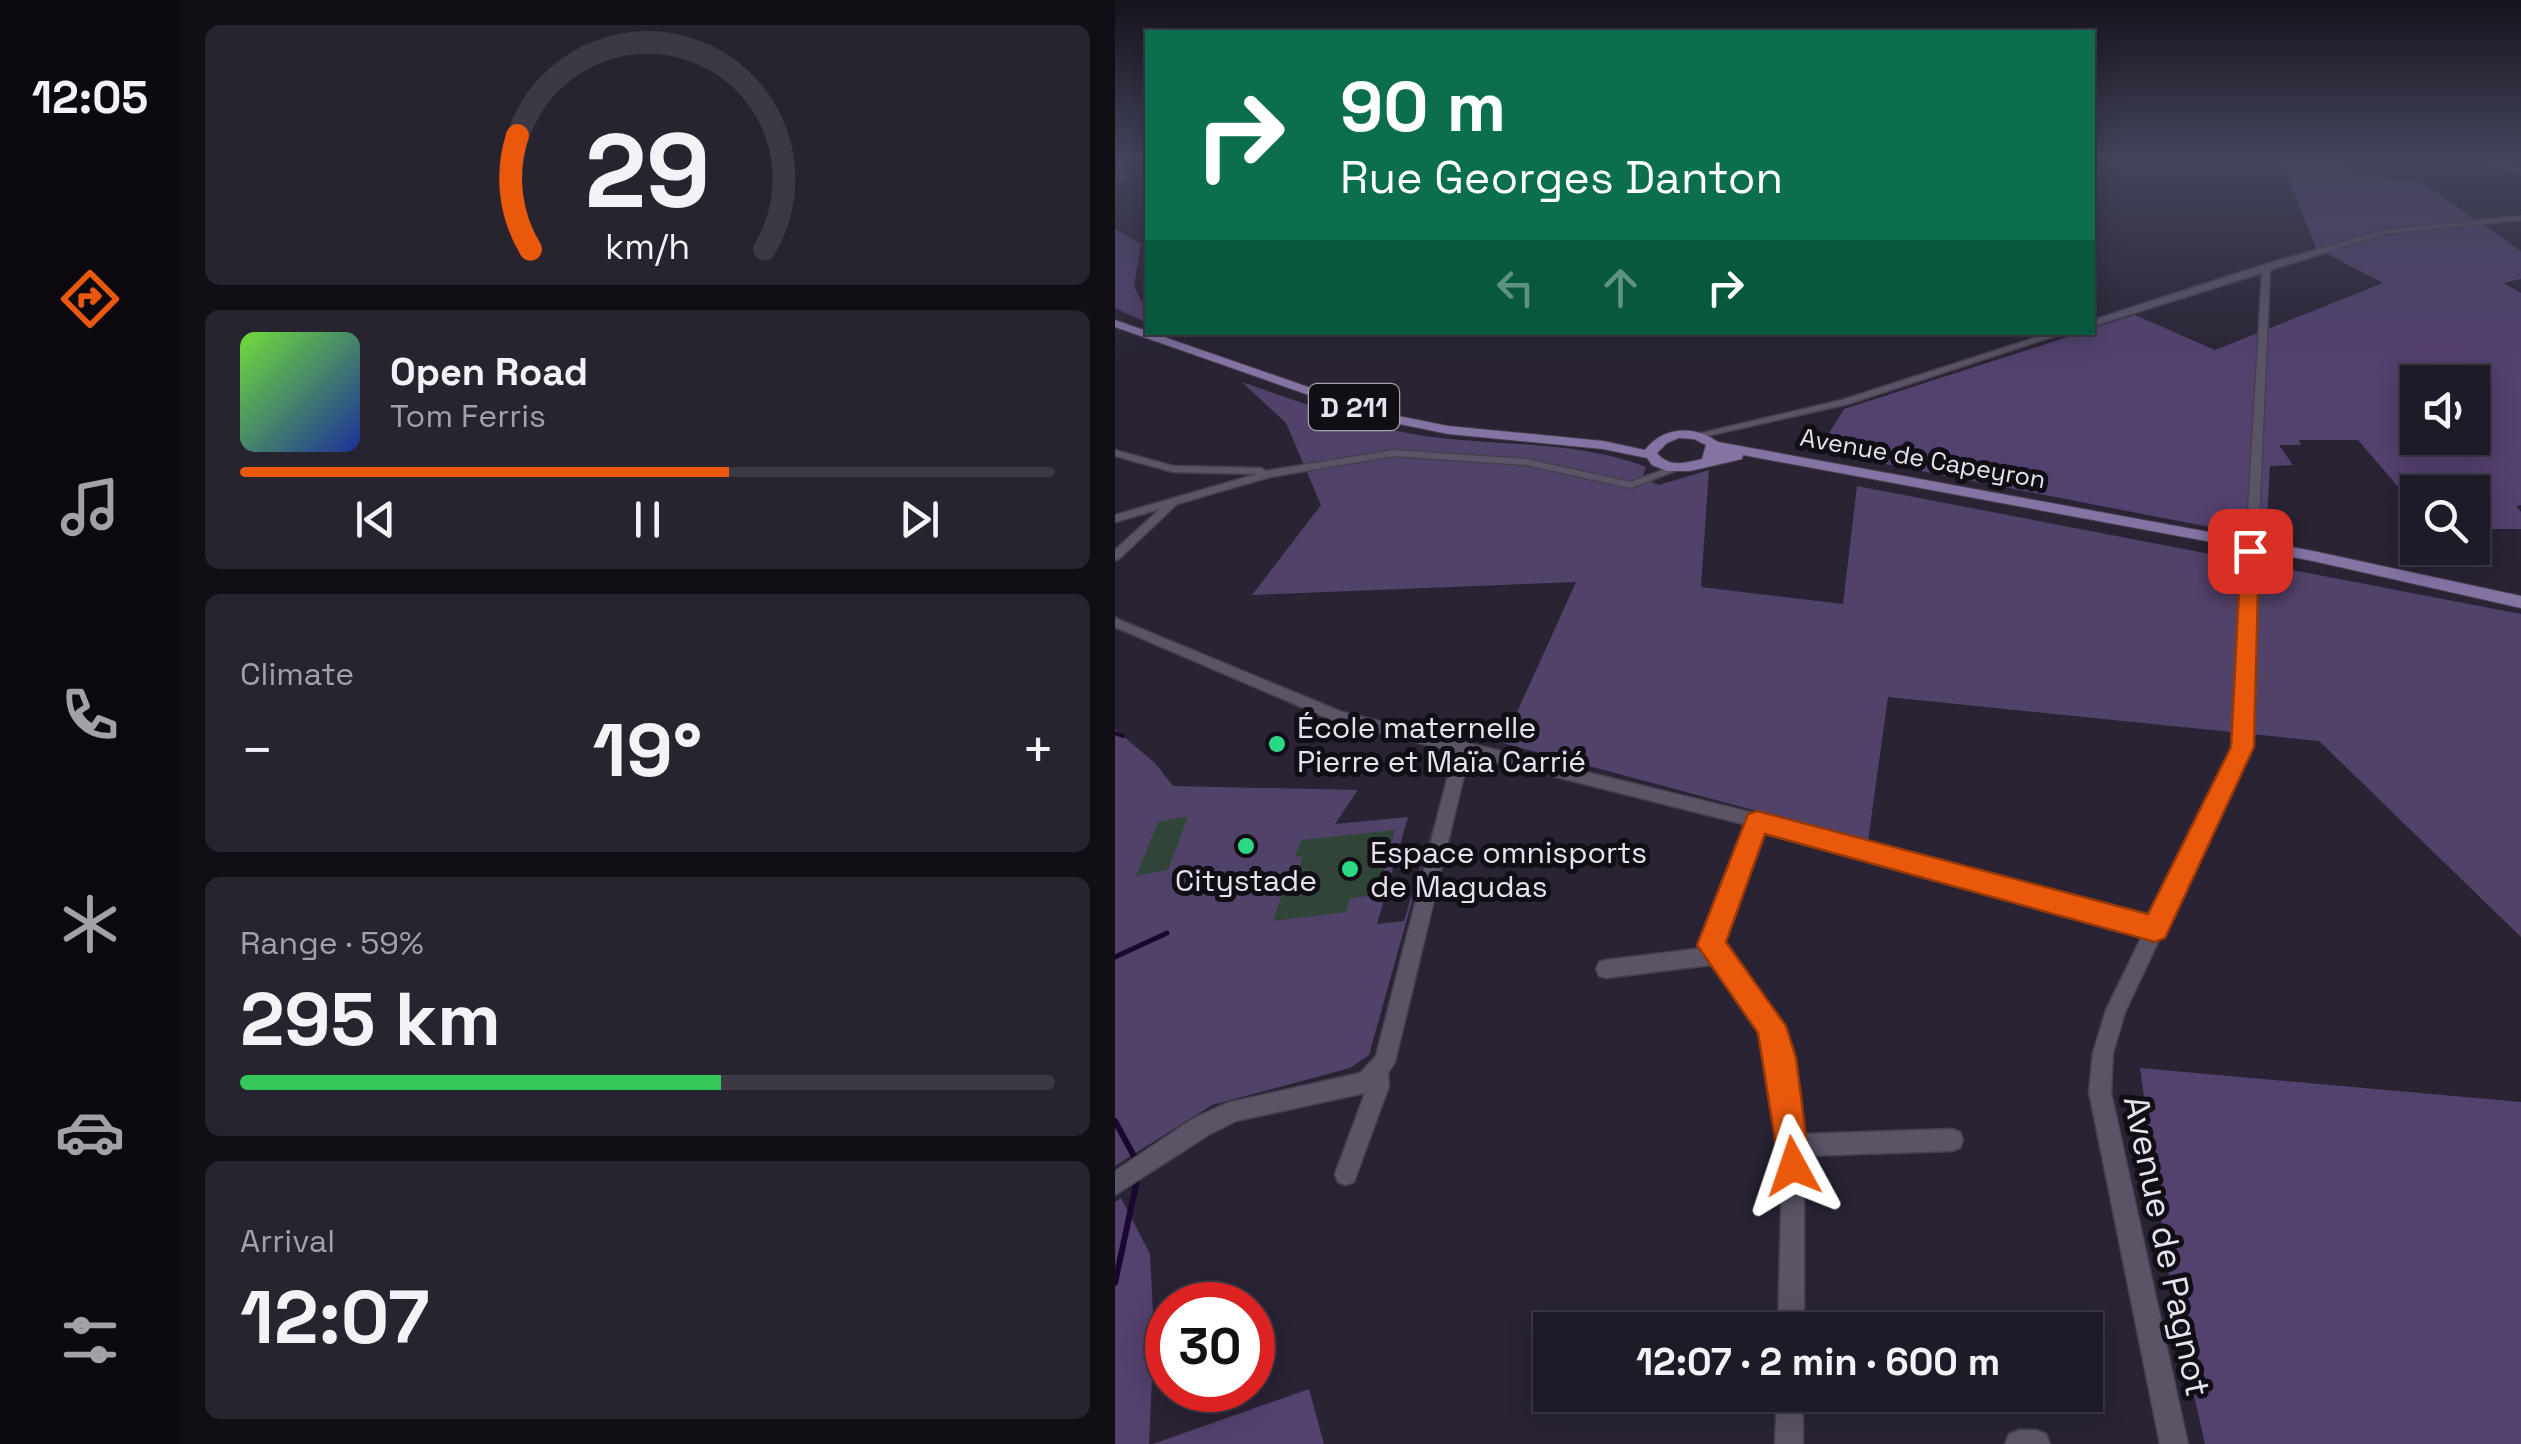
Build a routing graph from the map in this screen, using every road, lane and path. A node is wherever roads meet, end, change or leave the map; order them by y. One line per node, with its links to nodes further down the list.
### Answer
1 (2470, 224): 2 (street)
2 (2266, 267): 3 (street); 18 (street, Avenue de Pagnot)
3 (2095, 322)
4 (1115, 323): 5 (main road, D 211)
5 (1145, 334)
6 (1149, 335): 9 (main road, D 211)
7 (2054, 335): 10 (street)
8 (1661, 440): 9 (main road, D 211); 10 (main road); 12 (main road)
9 (1603, 445): 12 (main road, D 211)
10 (1707, 445): 13 (main road); 18 (main road, Avenue de Capeyron)
11 (1118, 457): 14 (street)
12 (1654, 459): 13 (main road); 15 (street)
13 (1678, 468): 15 (street, D 211)
14 (1269, 474): 15 (street, D 211); 16 (street, D 211)
15 (1651, 480)
16 (1179, 499): 17 (street, D 211); 19 (street)
17 (1115, 519)
18 (2251, 548): 18 (main road, Avenue de Capeyron); 23 (street, Avenue de Pagnot)
19 (1115, 556)
20 (1115, 622): 21 (street)
21 (1463, 748): 22 (street); 26 (street)
22 (1757, 822): 23 (street); 24 (street)
23 (2155, 929): 36 (street, Avenue de Pagnot)
24 (1715, 955): 25 (street); 28 (street)
25 (1606, 970)
26 (1379, 1072): 29 (street); 30 (street)
27 (1952, 1140): 28 (street)
28 (1793, 1146): 31 (street)
29 (1346, 1174)
30 (1121, 1180)
31 (1791, 1312)
32 (1790, 1412): 33 (street)
33 (1789, 1444)
34 (2019, 1444): 35 (street)
35 (2036, 1444)
36 (2174, 1444)

